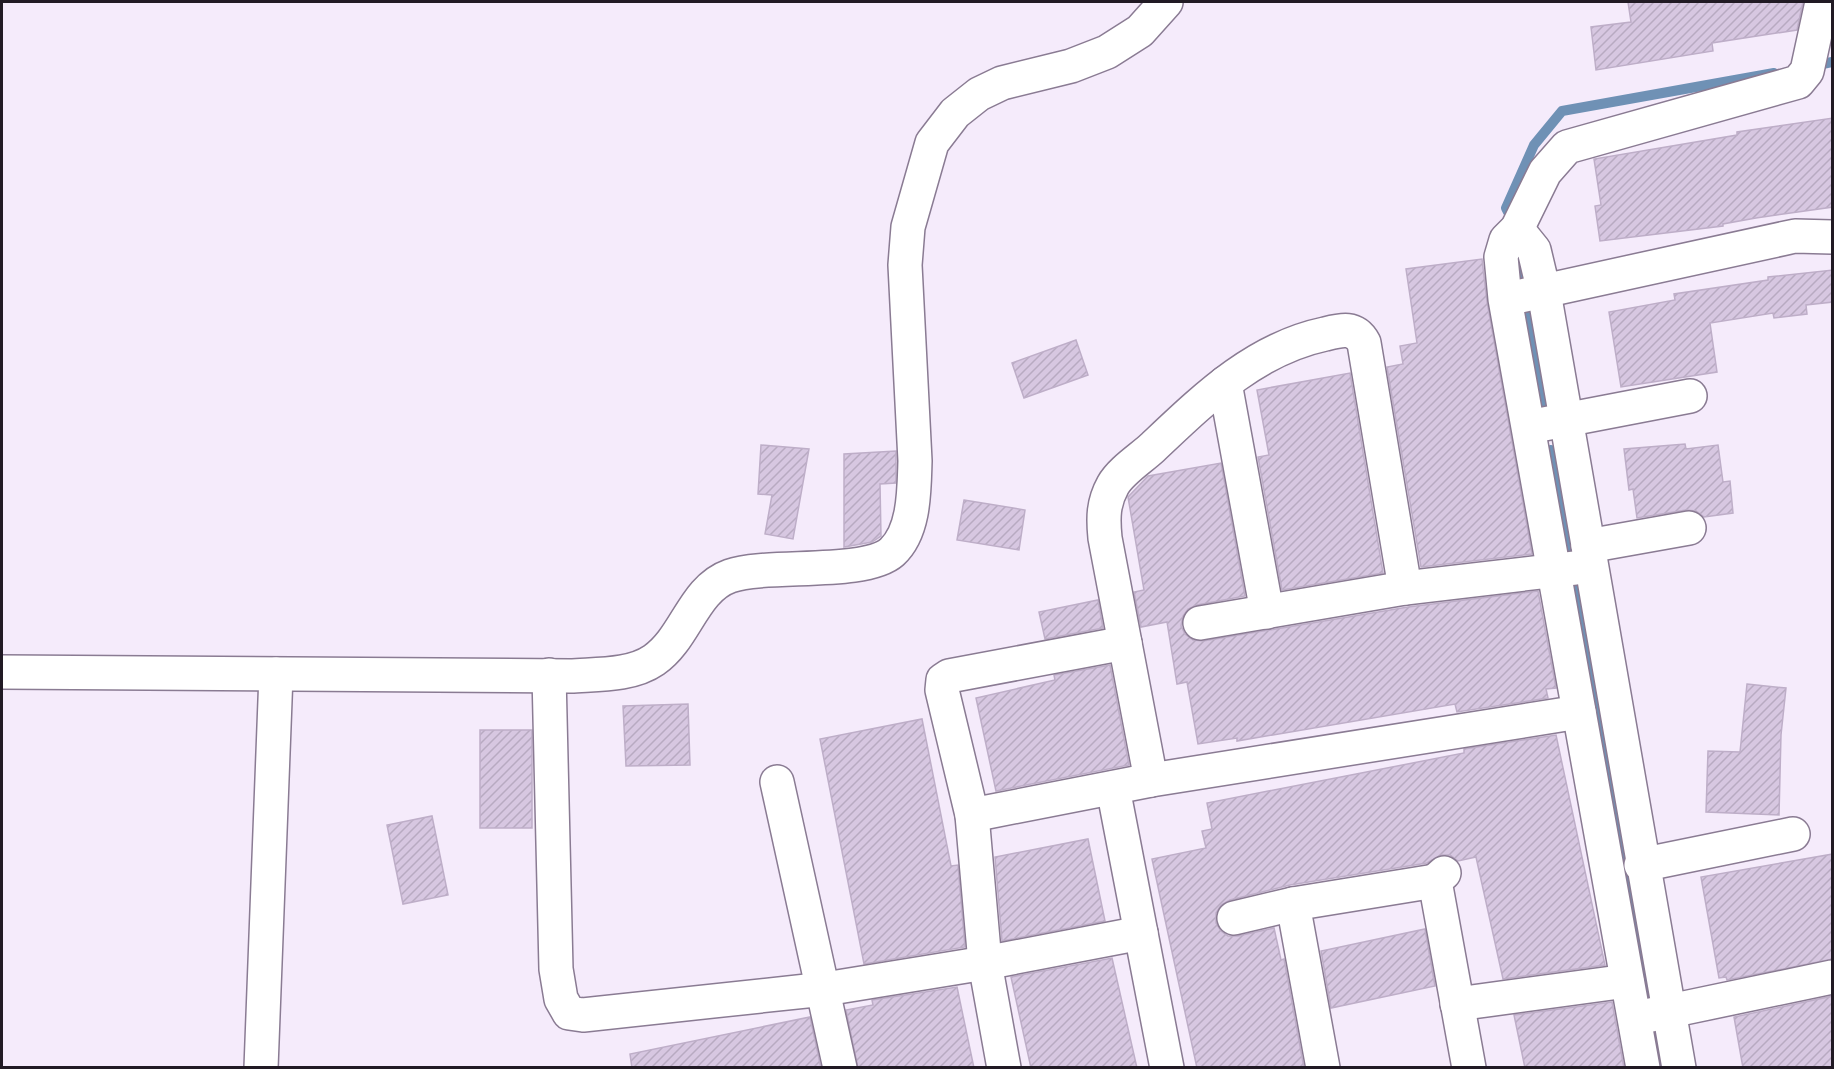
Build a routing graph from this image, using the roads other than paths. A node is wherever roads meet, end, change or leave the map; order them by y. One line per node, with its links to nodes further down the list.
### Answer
1 (1166, 2): 20 (street)
2 (1822, 2): 3 (street)
3 (1517, 229): 5 (street); 6 (street)
4 (1833, 237): 5 (street)
5 (1544, 292): 6 (street); 9 (street)
6 (1505, 298): 10 (street)
7 (1224, 382): 14 (street); 15 (street); 17 (street)
8 (1690, 396): 9 (street)
9 (1565, 419): 10 (street); 12 (street)
10 (1528, 427): 13 (street)
11 (1689, 528): 12 (street)
12 (1590, 556): 13 (street); 27 (street)
13 (1554, 571): 14 (street); 21 (street)
14 (1405, 588): 15 (street)
15 (1267, 612): 16 (street)
16 (1200, 623)
17 (1125, 643): 22 (street); 25 (street)
18 (2, 672): 19 (street)
19 (276, 674): 20 (street); 38 (street)
20 (549, 675): 34 (street)
21 (1579, 712): 22 (street); 33 (street)
22 (1151, 780): 24 (street)
23 (777, 782): 34 (street)
24 (1113, 788): 25 (street); 30 (street)
25 (972, 815): 31 (street)
26 (1793, 834): 27 (street)
27 (1641, 865): 36 (street)
28 (1293, 904): 29 (street); 35 (street); 42 (street)
29 (1234, 918)
30 (1141, 933): 31 (street); 41 (street)
31 (985, 963): 34 (street); 40 (street)
32 (1833, 977): 36 (street)
33 (1627, 981): 35 (street); 37 (street)
34 (825, 989): 39 (street)
35 (1457, 1004): 43 (street)
36 (1669, 1010): 37 (street); 45 (street)
37 (1634, 1020): 44 (street)
38 (261, 1068)
39 (840, 1068)
40 (1004, 1068)
41 (1167, 1068)
42 (1323, 1068)
43 (1469, 1068)
44 (1643, 1068)
45 (1678, 1068)

